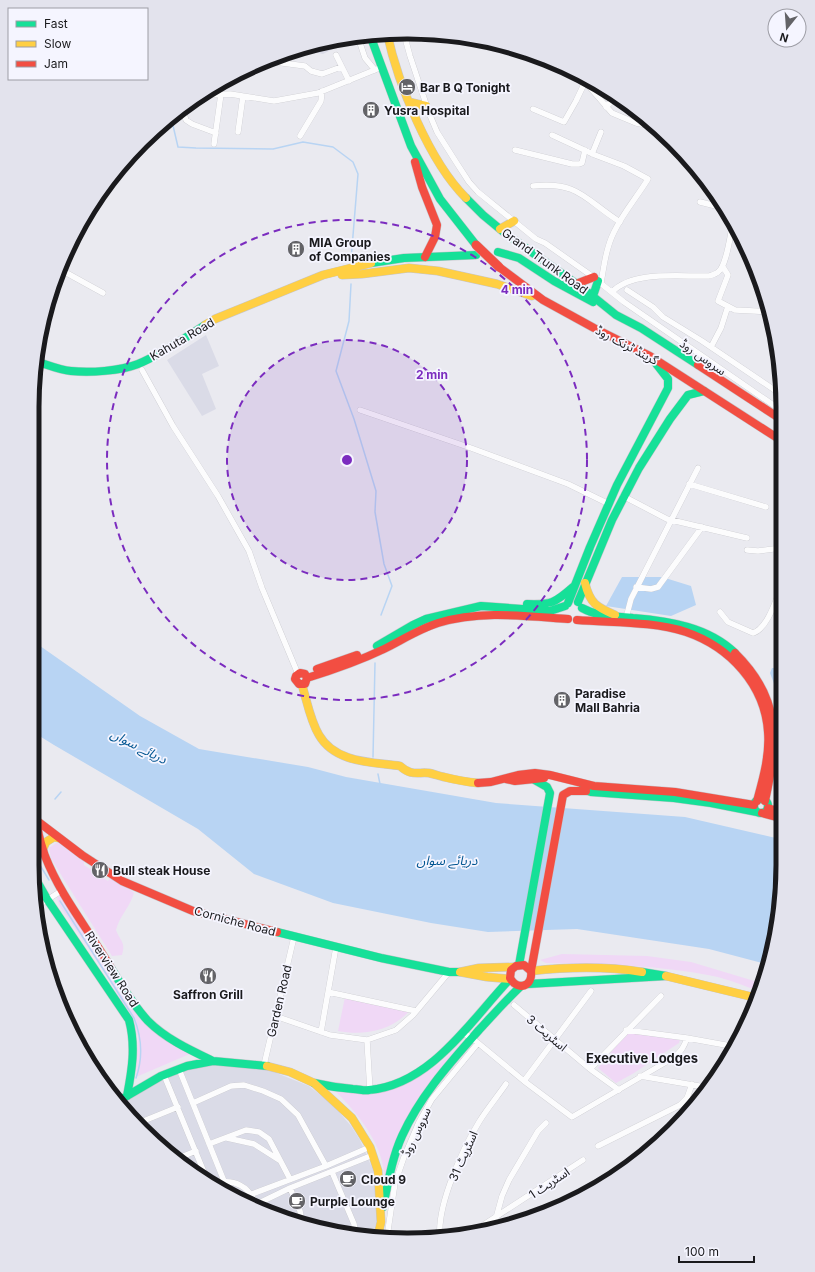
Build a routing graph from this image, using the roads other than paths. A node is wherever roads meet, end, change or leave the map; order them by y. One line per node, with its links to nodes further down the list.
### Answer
1 (405, 39): 20 (street, سروس روڈ)
2 (388, 40): 19 (main road, Grand Trunk Road)
3 (372, 41): 6 (main road)
4 (376, 41): 6 (main road)
5 (360, 42): 10 (street)
6 (375, 50): 10 (main road)
7 (336, 55): 9 (street)
8 (279, 63): 9 (street)
9 (342, 67): 11 (street)
10 (378, 69): 11 (street); 31 (main road)
11 (349, 81): 14 (street)
12 (584, 84): 22 (street)
13 (589, 86): 21 (street)
14 (322, 91): 17 (street); 29 (street)
15 (214, 94): 16 (street)
16 (221, 94): 17 (street); 27 (street)
17 (243, 96): 25 (street)
18 (612, 101): 21 (street)
19 (409, 102): 20 (main road); 40 (main road, Grand Trunk Road)
20 (426, 106): 38 (street, سروس روڈ)
21 (606, 107): 24 (street)
22 (533, 109)
23 (184, 114): 27 (street)
24 (644, 125)
25 (238, 132)
26 (601, 132): 34 (street)
27 (216, 133): 30 (street)
28 (552, 135): 33 (street)
29 (300, 136)
30 (214, 144)
31 (411, 146): 44 (main road); 54 (main road, گرینڈ ٹرنک روڈ, bridge)
32 (516, 150): 33 (street)
33 (585, 150): 34 (street)
34 (592, 154): 39 (street)
35 (533, 186): 39 (street)
36 (700, 202): 37 (street)
37 (716, 206)
38 (514, 221): 40 (main road); 48 (street, سروس روڈ)
39 (620, 222): 48 (street)
40 (500, 229): 49 (main road, Grand Trunk Road)
41 (731, 231): 45 (street)
42 (498, 252): 57 (main road)
43 (476, 255): 44 (main road, Kahuta Road)
44 (425, 257): 47 (main road, Kahuta Road)
45 (723, 267): 51 (street); 55 (street)
46 (65, 272): 52 (street)
47 (323, 275): 54 (main road, Kahuta Road); 60 (main road, Kahuta Road)
48 (598, 280): 49 (main road); 51 (street, سروس روڈ); 53 (main road)
49 (576, 284): 53 (main road, Grand Trunk Road)
50 (627, 290): 58 (street)
51 (612, 292): 64 (street, سروس روڈ)
52 (103, 293)
53 (593, 296): 57 (main road, Grand Trunk Road)
54 (543, 300): 59 (main road, گرینڈ ٹرنک روڈ)
55 (728, 306): 56 (street); 58 (street)
56 (763, 311)
57 (616, 314): 66 (main road, Grand Trunk Road)
58 (711, 346): 62 (street)
59 (650, 356): 63 (main road, گرینڈ ٹرنک روڈ); 71 (main road)
60 (42, 363)
61 (142, 370): 88 (street)
62 (775, 390)
63 (704, 391): 67 (main road, گرینڈ ٹرنک روڈ); 70 (main road)
64 (776, 407)
65 (360, 410): 71 (street)
66 (776, 416)
67 (776, 437)
68 (698, 468): 69 (street)
69 (689, 484): 72 (street); 73 (street)
70 (623, 496): 73 (street); 78 (main road)
71 (608, 504): 79 (main road)
72 (766, 507)
73 (671, 520): 74 (street); 80 (street)
74 (702, 527): 75 (street); 80 (street)
75 (747, 538)
76 (776, 549): 77 (street)
77 (747, 550)
78 (585, 583): 83 (main road); 86 (main road)
79 (575, 584): 81 (main road); 84 (main road)
80 (636, 587): 86 (street)
81 (566, 604): 83 (main road); 84 (main road); 87 (main road)
82 (776, 604): 85 (street)
83 (580, 605): 86 (main road); 87 (main road)
84 (467, 609): 88 (main road)
85 (720, 612)
86 (623, 618): 89 (main road)
87 (572, 620): 88 (main road); 94 (main road)
88 (303, 678): 91 (main road)
89 (776, 726)
90 (776, 738): 94 (main road)
91 (506, 779): 92 (main road); 94 (main road)
92 (533, 779): 93 (main road); 108 (main road)
93 (586, 791): 94 (main road); 107 (main road)
94 (761, 807): 95 (main road); 96 (main road)
95 (776, 811)
96 (776, 816)
97 (39, 823): 98 (main road, Corniche Road)
98 (58, 838): 100 (main road); 105 (main road, Corniche Road)
99 (39, 839): 100 (main road, Riverview Road)
100 (43, 849): 102 (main road, Riverview Road)
101 (40, 886): 103 (main road, Riverview Road)
102 (61, 891): 103 (street); 131 (main road, Riverview Road)
103 (48, 899): 104 (street); 144 (main road, Riverview Road)
104 (41, 904)
105 (294, 937): 106 (main road, Corniche Road); 122 (street, Garden Road)
106 (336, 947): 111 (main road, Corniche Road); 117 (street)
107 (535, 956): 109 (main road); 110 (main road)
108 (516, 966): 110 (main road); 112 (main road); 114 (main road)
109 (551, 969): 110 (main road); 113 (main road)
110 (531, 971): 115 (main road)
111 (449, 972): 112 (main road, Corniche Road); 121 (street)
112 (460, 972): 114 (main road)
113 (666, 976): 115 (main road); 119 (main road)
114 (510, 979): 115 (main road); 125 (main road)
115 (525, 985): 129 (main road)
116 (592, 991): 128 (street)
117 (328, 992): 121 (street); 124 (street)
118 (661, 996): 123 (street)
119 (751, 997)
120 (514, 1005): 128 (street, اسٹریٹ 3)
121 (416, 1011): 127 (street)
122 (275, 1016): 124 (street); 132 (street, Garden Road)
123 (626, 1030): 126 (street); 134 (street)
124 (321, 1032): 127 (street)
125 (463, 1033): 129 (street); 143 (main road)
126 (687, 1038): 130 (street); 136 (street)
127 (368, 1040): 143 (street)
128 (555, 1040): 134 (street, اسٹریٹ 3); 137 (street)
129 (475, 1041): 137 (street); 171 (main road); 176 (street, سروس روڈ)
130 (729, 1046)
131 (213, 1061): 132 (main road); 133 (main road)
132 (264, 1065): 138 (main road)
133 (179, 1069): 135 (main road); 145 (street)
134 (590, 1069): 142 (street, اسٹریٹ 3)
135 (164, 1074): 144 (main road); 146 (street)
136 (640, 1076): 140 (street); 142 (street)
137 (524, 1081): 142 (street)
138 (314, 1083): 143 (main road); 153 (main road)
139 (506, 1084): 174 (street, اسٹریٹ 31)
140 (692, 1084): 141 (street); 151 (street)
141 (702, 1086)
142 (619, 1090)
143 (370, 1091)
144 (123, 1098)
145 (193, 1104): 150 (street); 157 (street)
146 (178, 1107): 147 (street); 152 (street)
147 (143, 1121)
148 (546, 1123): 170 (street)
149 (227, 1138): 150 (street); 155 (street); 155 (street)
150 (209, 1144): 161 (street)
151 (598, 1146)
152 (196, 1151): 154 (street); 158 (street)
153 (371, 1151): 157 (street); 159 (street); 171 (main road)
154 (182, 1156)
155 (280, 1160): 160 (street)
156 (583, 1160): 170 (street, اسٹریٹ 1)
157 (326, 1166): 160 (street)
158 (204, 1172)
159 (332, 1172): 163 (street); 173 (street)
160 (290, 1179): 164 (street)
161 (224, 1181): 162 (street); 164 (street)
162 (220, 1182)
163 (290, 1188): 166 (street); 167 (street)
164 (252, 1194): 165 (street)
165 (254, 1199)
166 (260, 1202)
167 (300, 1211): 168 (street); 169 (street)
168 (299, 1216)
169 (301, 1217)
170 (496, 1218): 172 (street, اسٹریٹ 1)
171 (381, 1222): 175 (main road)
172 (485, 1224)
173 (354, 1229)
174 (440, 1231)
175 (379, 1232)
176 (388, 1232)

